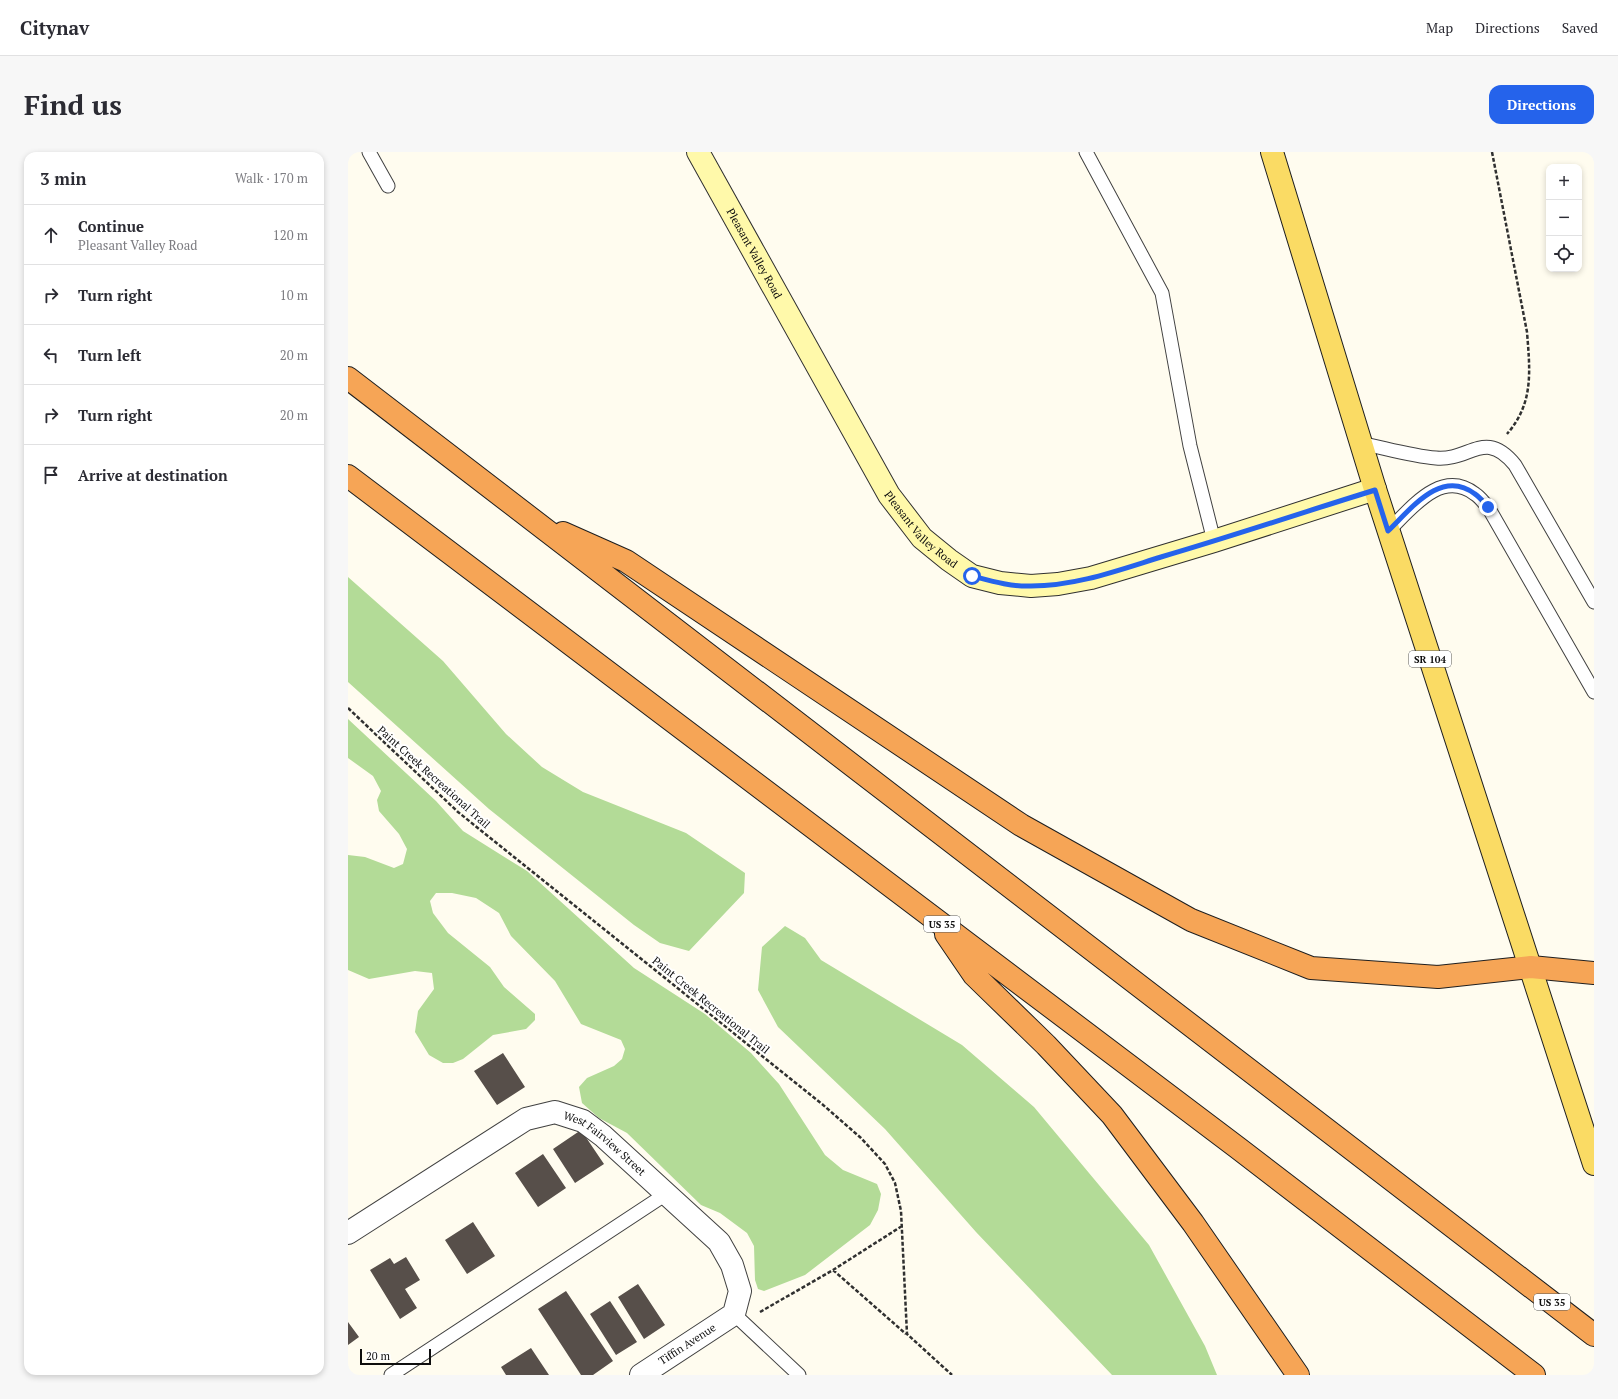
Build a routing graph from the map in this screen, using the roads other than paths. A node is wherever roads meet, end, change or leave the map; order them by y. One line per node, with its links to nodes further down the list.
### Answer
1 (369, 152): 5 (lane)
2 (698, 152): 12 (street, Pleasant Valley Road)
3 (1086, 152): 12 (lane)
4 (1272, 152): 7 (main road, SR 104)
5 (388, 186)
6 (348, 378): 10 (highway, US 35)
7 (1360, 443): 9 (main road, SR 104); 13 (lane)
8 (348, 476): 15 (highway, US 35)
9 (1375, 490): 11 (main road, SR 104); 12 (street, Pleasant Valley Road)
10 (530, 519): 16 (highway); 22 (highway, US 35)
11 (1388, 531): 14 (lane); 16 (main road, SR 104)
12 (1214, 541)
13 (1594, 602)
14 (1594, 692)
15 (935, 918): 26 (highway); 27 (highway, US 35)
16 (1531, 967): 17 (highway); 18 (main road, SR 104)
17 (1594, 973)
18 (1594, 1164)
19 (666, 1194): 20 (street, West Fairview Street); 21 (street, West Fairview Street); 23 (lane)
20 (348, 1234)
21 (734, 1314): 24 (street, Tiffin Avenue); 25 (lane)
22 (1594, 1335)
23 (391, 1375)
24 (641, 1375)
25 (799, 1375)
26 (1298, 1375)
27 (1534, 1375)

